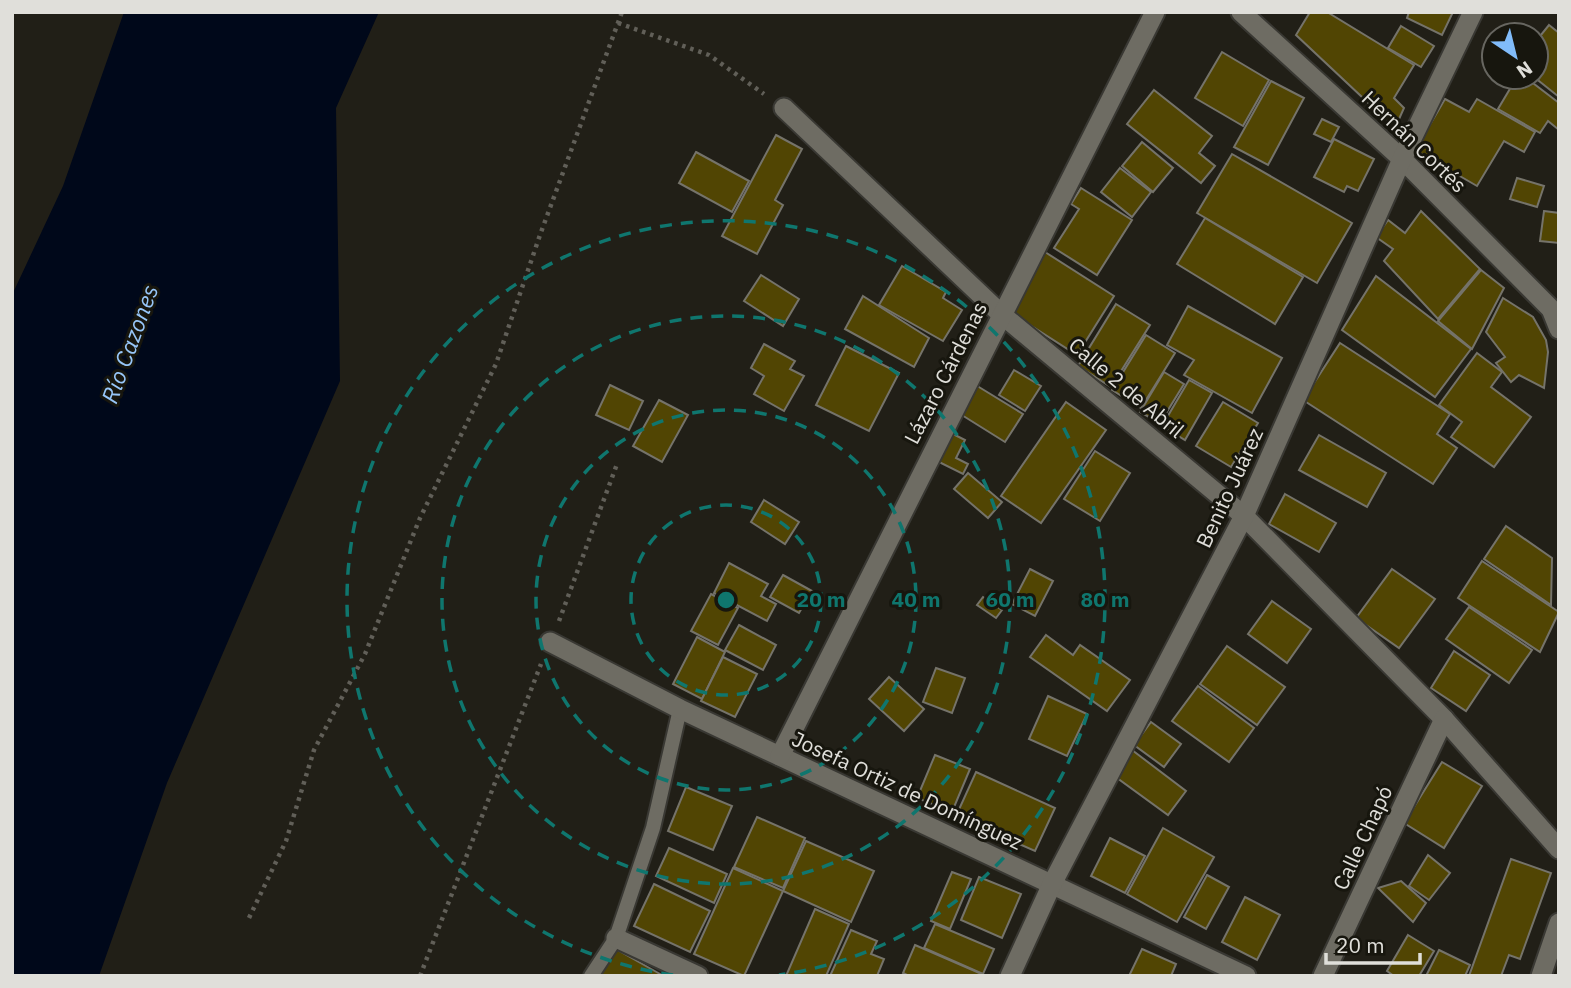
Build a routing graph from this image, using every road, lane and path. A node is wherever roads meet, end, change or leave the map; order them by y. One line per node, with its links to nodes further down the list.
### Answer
1 (622, 12): 5 (path)
2 (1154, 12): 8 (street, Lázaro Cárdenas)
3 (1241, 12): 7 (street, Hernán Cortés)
4 (1473, 12): 7 (street, Benito Juárez)
5 (618, 23): 6 (path); 18 (path)
6 (784, 108): 8 (street, Calle 2 de Abril)
7 (1402, 159): 9 (street, Hernán Cortés); 11 (street, Benito Juárez)
8 (1001, 314): 11 (street, Calle 2 de Abril); 15 (street, Lázaro Cárdenas)
9 (1559, 329)
10 (617, 464): 12 (path)
11 (1244, 516): 14 (street, Calle 2 de Abril); 17 (street, Benito Juárez)
12 (550, 642): 13 (street, Josefa Ortiz de Domínguez); 21 (path)
13 (680, 709): 15 (street, Josefa Ortiz de Domínguez); 20 (lane)
14 (1444, 719): 16 (street, Calle 2 de Abril); 26 (street, Calle Chapó)
15 (780, 756): 17 (street, Josefa Ortiz de Domínguez)
16 (1559, 849)
17 (1052, 884): 24 (street, Benito Juárez); 25 (street, Josefa Ortiz de Domínguez)
18 (249, 918)
19 (1559, 923): 27 (street)
20 (616, 938): 22 (lane); 23 (street)
21 (420, 976)
22 (591, 976)
23 (698, 976)
24 (1010, 976)
25 (1246, 976)
26 (1323, 976)
27 (1541, 976)

